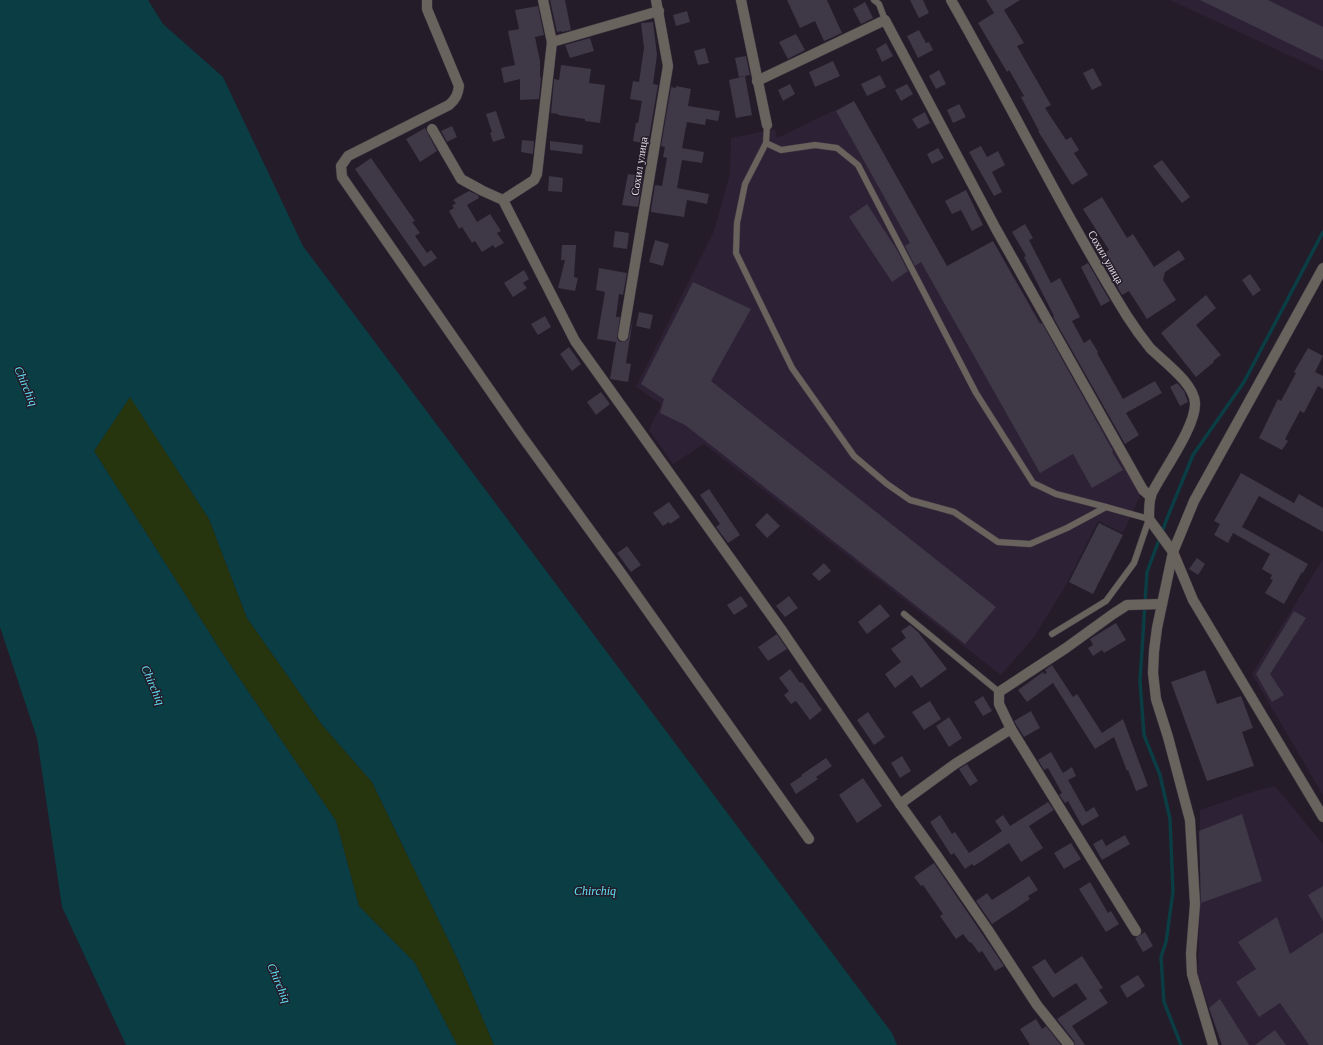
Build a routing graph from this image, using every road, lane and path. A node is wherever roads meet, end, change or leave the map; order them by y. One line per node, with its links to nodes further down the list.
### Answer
1 (427, 0): 28 (street)
2 (543, 0): 9 (street)
3 (656, 0): 7 (street, Сохил улица)
4 (741, 0): 10 (street)
5 (874, 0): 8 (lane)
6 (951, 0): 17 (street, Сохил улица)
7 (659, 11): 9 (street); 16 (street, Сохил улица)
8 (885, 20): 10 (street); 17 (street)
9 (552, 42): 14 (street)
10 (757, 81): 11 (street)
11 (767, 125): 13 (lane)
12 (432, 129): 14 (street)
13 (766, 143): 18 (lane); 18 (lane)
14 (504, 200): 26 (street)
15 (1323, 268): 20 (street)
16 (623, 336)
17 (1151, 497): 19 (street, Сохил улица)
18 (1106, 506): 19 (lane)
19 (1149, 519): 20 (street); 23 (lane)
20 (1173, 552): 21 (street); 27 (street)
21 (1162, 604): 24 (street); 31 (street)
22 (904, 614): 24 (lane)
23 (1052, 634)
24 (999, 692): 25 (street)
25 (1011, 729): 26 (street); 29 (street)
26 (900, 804): 30 (street)
27 (1323, 817)
28 (809, 839)
29 (1136, 931)
30 (1069, 1045)
31 (1213, 1045)

